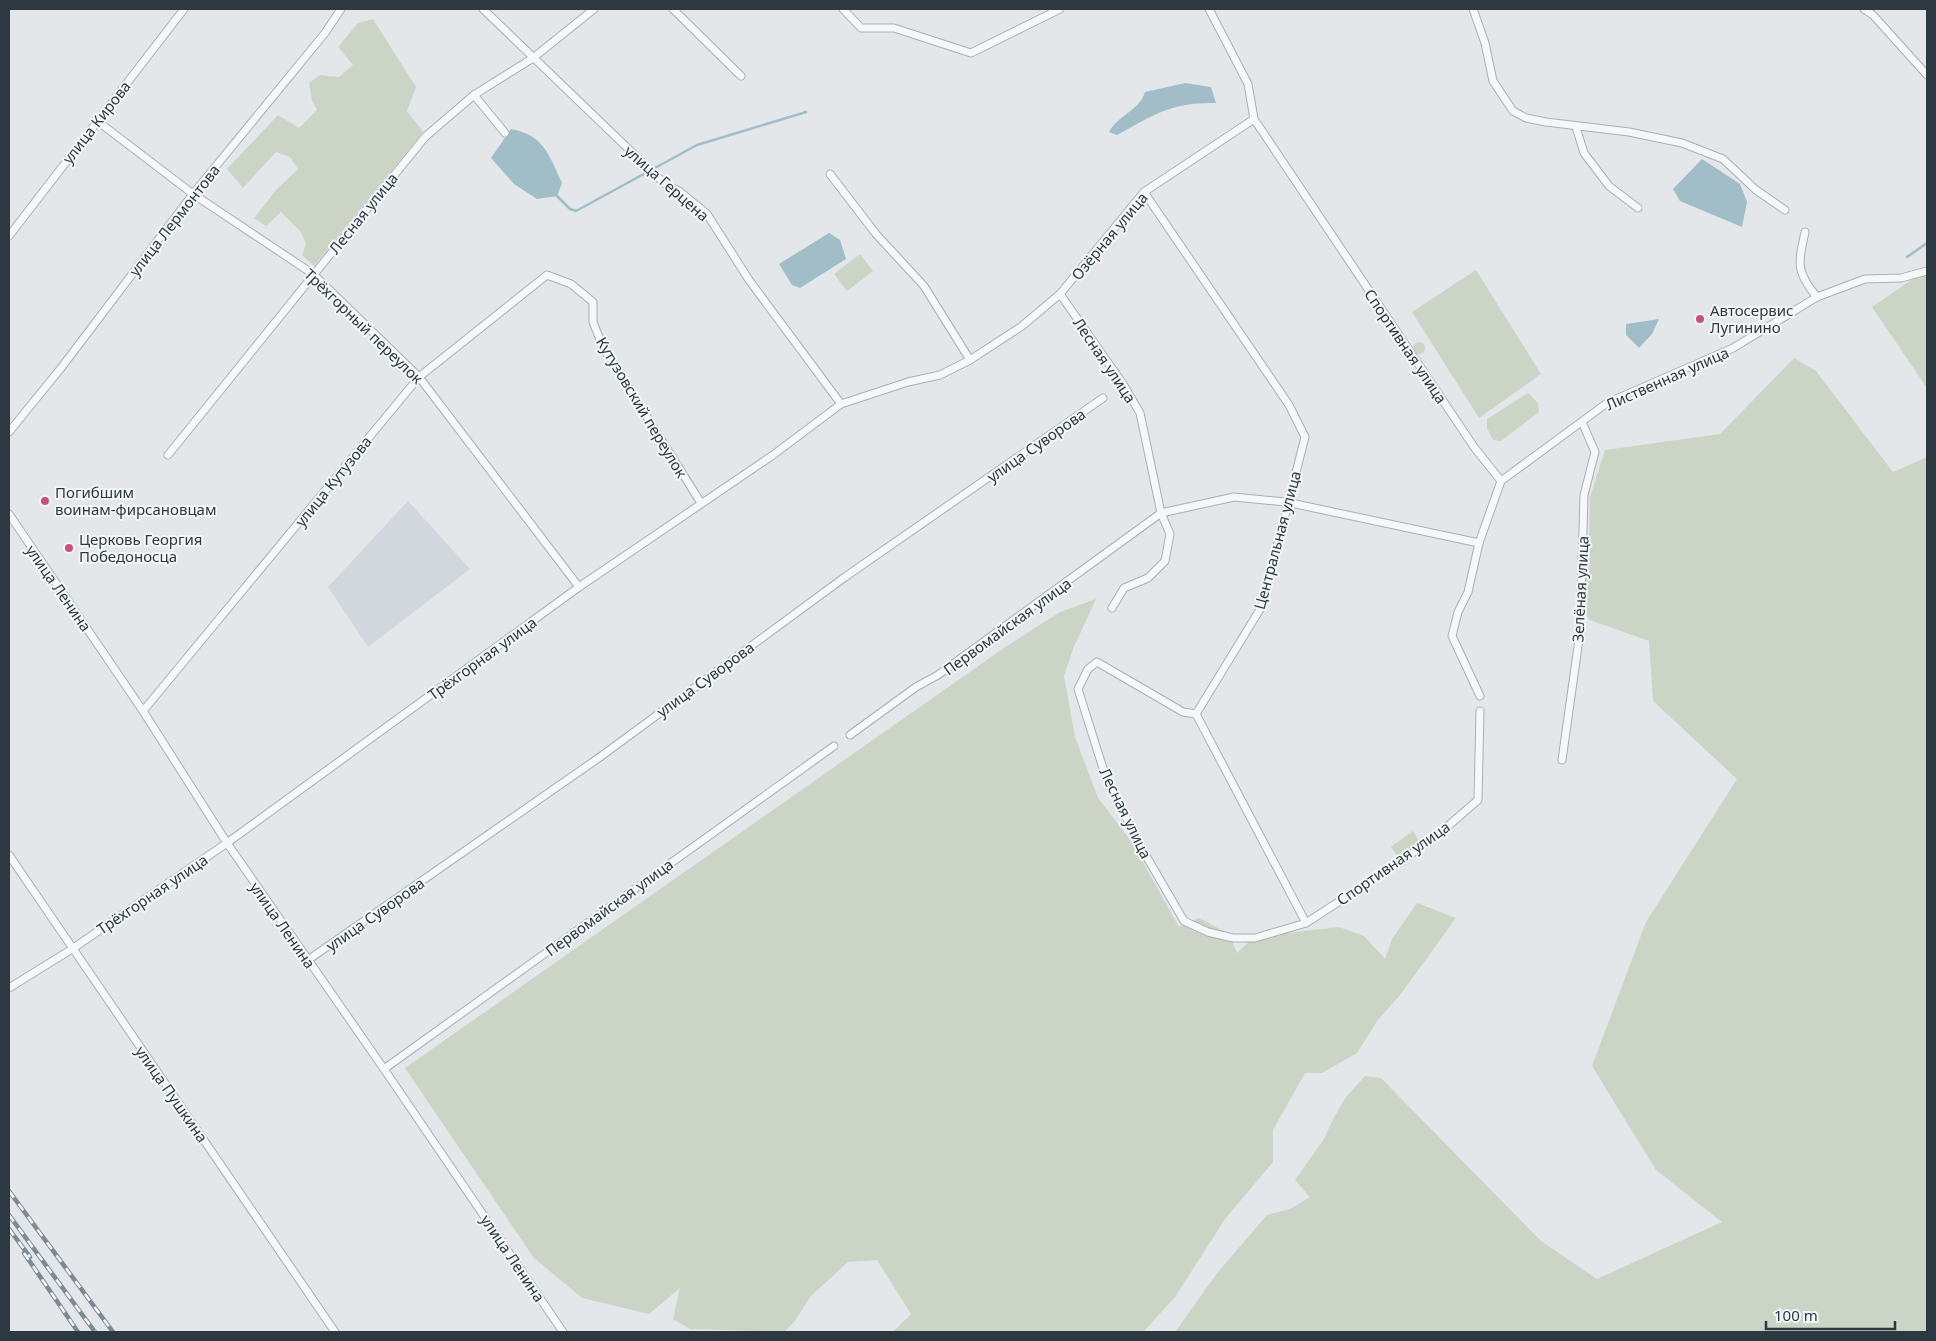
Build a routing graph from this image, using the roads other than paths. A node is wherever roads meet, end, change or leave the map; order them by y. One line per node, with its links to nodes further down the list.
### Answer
1 (184, 9): 15 (street, улица Кирова)
2 (341, 9): 21 (street, улица Лермонтова)
3 (483, 9): 11 (street, улица Герцена)
4 (594, 9): 11 (street, Лесная улица)
5 (673, 9): 13 (street)
6 (843, 9): 7 (street)
7 (1060, 9)
8 (1209, 9): 16 (street, Спортивная улица)
9 (1473, 9): 17 (street)
10 (1864, 9): 12 (street)
11 (533, 58): 14 (street, Лесная улица); 34 (street, улица Герцена)
12 (1927, 75)
13 (742, 76)
14 (474, 95): 18 (street); 27 (street, Лесная улица)
15 (96, 120): 21 (street, Трёхгорный переулок); 25 (street, улица Кирова)
16 (1254, 120): 20 (street, Озёрная улица); 38 (street, Спортивная улица)
17 (1576, 126): 22 (street); 23 (street)
18 (505, 133)
19 (830, 174): 31 (street)
20 (1144, 192): 29 (street, Озёрная улица); 39 (street, Центральная улица)
21 (193, 194): 27 (street, Трёхгорный переулок); 36 (street, улица Лермонтова)
22 (1638, 208)
23 (1785, 210)
24 (1805, 232): 30 (street)
25 (9, 236)
26 (1927, 271): 30 (street, Лиственная улица)
27 (313, 274): 32 (street, Трёхгорный переулок); 37 (street, Лесная улица)
28 (547, 275): 32 (street, улица Кутузова); 40 (street, Кутузовский переулок)
29 (1060, 294): 31 (street, Озёрная улица); 41 (street, Лесная улица)
30 (1817, 298): 35 (street, Лиственная улица)
31 (970, 360): 34 (street, Трёхгорная улица)
32 (419, 377): 44 (street, Трёхгорный переулок); 48 (street, улица Кутузова)
33 (1103, 398): 57 (street, улица Суворова)
34 (841, 404): 40 (street, Трёхгорная улица)
35 (1582, 422): 38 (street, Лиственная улица); 52 (street, Зелёная улица)
36 (9, 432)
37 (168, 455)
38 (1501, 481): 43 (street)
39 (1286, 502): 41 (street); 43 (street); 49 (street, Центральная улица)
40 (701, 503): 44 (street, Трёхгорная улица)
41 (1161, 513): 45 (street, Лесная улица); 50 (street, Первомайская улица)
42 (9, 514): 48 (street, улица Ленина)
43 (1479, 543): 46 (street)
44 (580, 587): 53 (street, Трёхгорная улица)
45 (1112, 608)
46 (1480, 696)
47 (1480, 710): 55 (street, Спортивная улица)
48 (143, 711): 53 (street, улица Ленина)
49 (1196, 714): 55 (street); 55 (street, Лесная улица)
50 (850, 735)
51 (834, 746): 59 (street, Первомайская улица)
52 (1562, 760)
53 (227, 843): 56 (street, Трёхгорная улица); 57 (street, улица Ленина)
54 (9, 855): 56 (street, улица Пушкина)
55 (1306, 923)
56 (72, 949): 58 (street, Трёхгорная улица); 60 (street, улица Пушкина)
57 (308, 960): 59 (street, улица Ленина)
58 (9, 988)
59 (384, 1069): 61 (street, улица Ленина)
60 (335, 1332)
61 (563, 1332)

